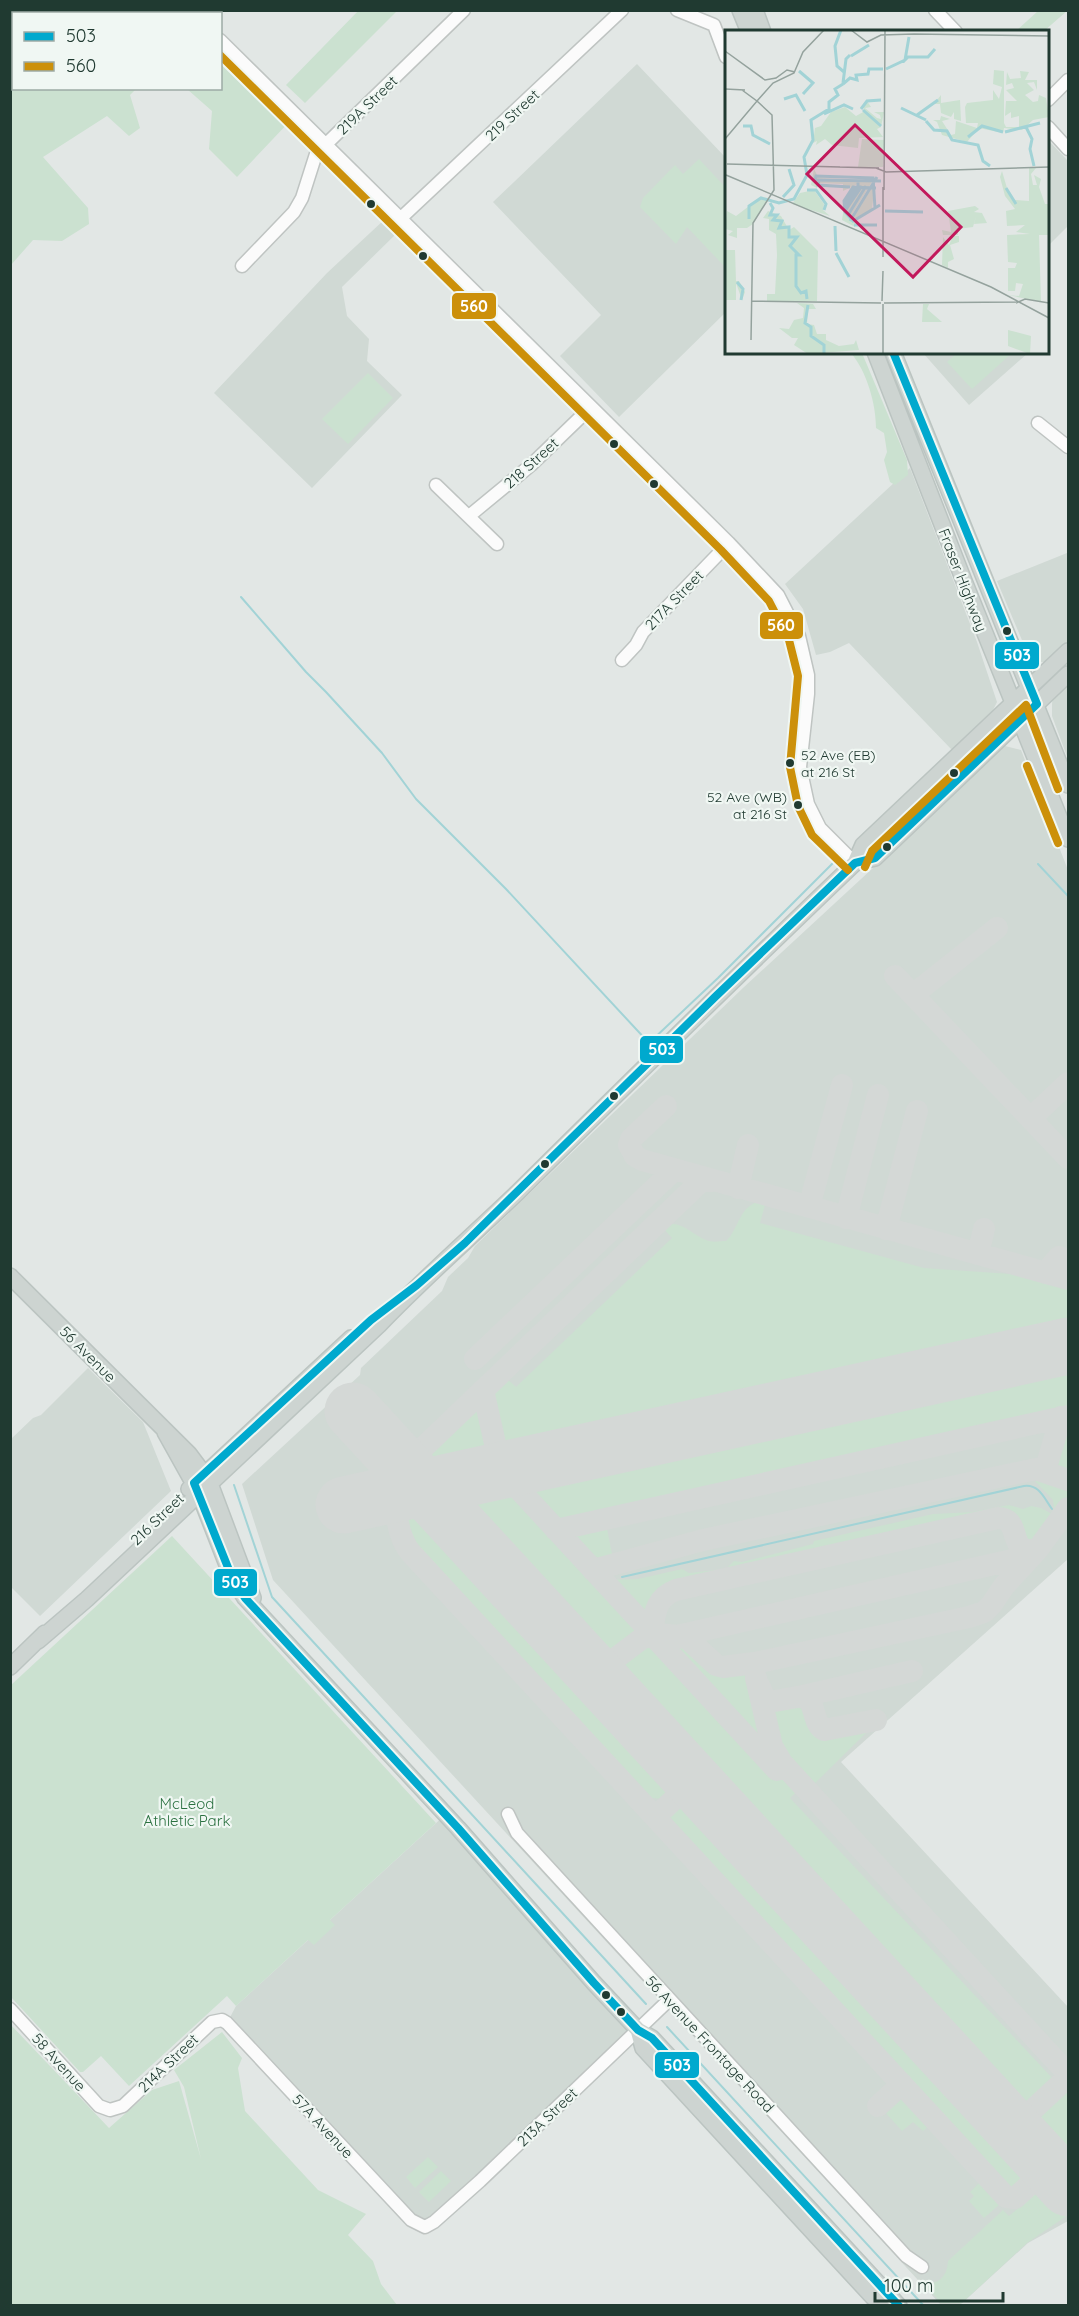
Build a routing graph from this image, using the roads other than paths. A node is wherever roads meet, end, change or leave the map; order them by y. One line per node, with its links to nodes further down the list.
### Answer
1 (464, 10): 15 (street, 219A Street)
2 (622, 10): 17 (street, 219 Street)
3 (677, 10): 11 (street)
4 (740, 10): 8 (main road)
5 (755, 10): 9 (main road)
6 (935, 10): 7 (street)
7 (949, 29)
8 (748, 30)
9 (762, 30)
10 (222, 42): 15 (street)
11 (725, 54)
12 (1068, 80): 13 (street)
13 (1049, 98)
14 (1049, 129): 16 (street)
15 (326, 144): 17 (street); 18 (street, 219A Street)
16 (1068, 149)
17 (401, 218): 21 (street)
18 (242, 266)
19 (877, 354): 32 (main road, Fraser Highway)
20 (893, 354): 31 (main road, Fraser Highway)
21 (591, 407): 25 (street, 218 Street); 26 (street)
22 (1038, 423): 23 (street)
23 (1068, 447)
24 (436, 485): 25 (street)
25 (469, 516): 27 (street)
26 (729, 543): 29 (street, 217A Street); 37 (street)
27 (497, 544)
28 (1068, 651): 31 (main road, 216 Street)
29 (622, 660)
30 (1068, 674): 33 (main road, 216 Street)
31 (1030, 687): 32 (main road, 216 Street); 33 (main road, Fraser Highway)
32 (1012, 704): 34 (main road, Fraser Highway); 37 (main road, 216 Street)
33 (1037, 704): 34 (main road, 216 Street); 35 (main road, Fraser Highway)
34 (1020, 721): 36 (main road, Fraser Highway); 37 (main road, 216 Street)
35 (1068, 785)
36 (1068, 839)
37 (855, 863): 39 (main road, 216 Street)
38 (10, 1276): 39 (main road, 56 Avenue)
39 (202, 1483): 40 (main road, 216 Street); 41 (main road, 56 Avenue); 42 (main road, 56 Avenue); 43 (main road, 216 Street)
40 (161, 1529): 41 (main road); 43 (main road, 216 Street)
41 (217, 1537): 42 (main road, 56 Avenue)
42 (258, 1612): 49 (main road, 56 Avenue)
43 (38, 1641): 44 (main road, 216 Street)
44 (10, 1667)
45 (507, 1814): 46 (street, 56 Avenue Frontage Road)
46 (669, 2000): 49 (street, 213A Street); 53 (street, 56 Avenue Frontage Road)
47 (10, 2009): 50 (street, 58 Avenue)
48 (227, 2023): 50 (street, 214A Street); 51 (street, 57A Avenue)
49 (638, 2030): 51 (street, 213A Street); 52 (main road, 56 Avenue)
50 (110, 2110)
51 (420, 2226)
52 (824, 2234): 54 (main road, 56 Avenue); 55 (main road, 56 Avenue)
53 (922, 2266)
54 (881, 2306)
55 (899, 2306)

